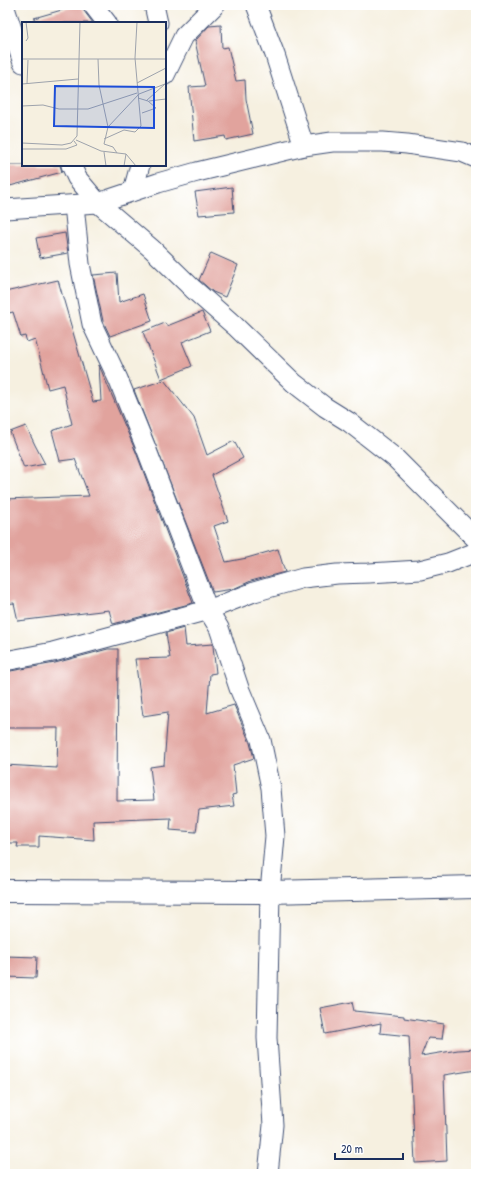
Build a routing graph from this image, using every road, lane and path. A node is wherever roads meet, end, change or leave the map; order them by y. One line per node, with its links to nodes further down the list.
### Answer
1 (93, 5): 6 (street)
2 (154, 5): 7 (street)
3 (215, 5): 9 (street)
4 (256, 5): 10 (street)
5 (5, 8): 8 (street)
6 (106, 22)
7 (158, 22)
8 (22, 60)
9 (166, 69)
10 (304, 146): 11 (street); 14 (street)
11 (476, 158)
12 (71, 166): 15 (street)
13 (140, 166): 14 (street)
14 (133, 191): 15 (street)
15 (98, 202): 16 (street); 18 (street)
16 (74, 205): 17 (street); 20 (street)
17 (5, 209)
18 (476, 539)
19 (476, 552): 20 (street)
20 (208, 610): 21 (street); 24 (street)
21 (5, 661)
22 (476, 887): 24 (main road)
23 (5, 891): 24 (main road)
24 (270, 892): 25 (street)
25 (268, 1174)

